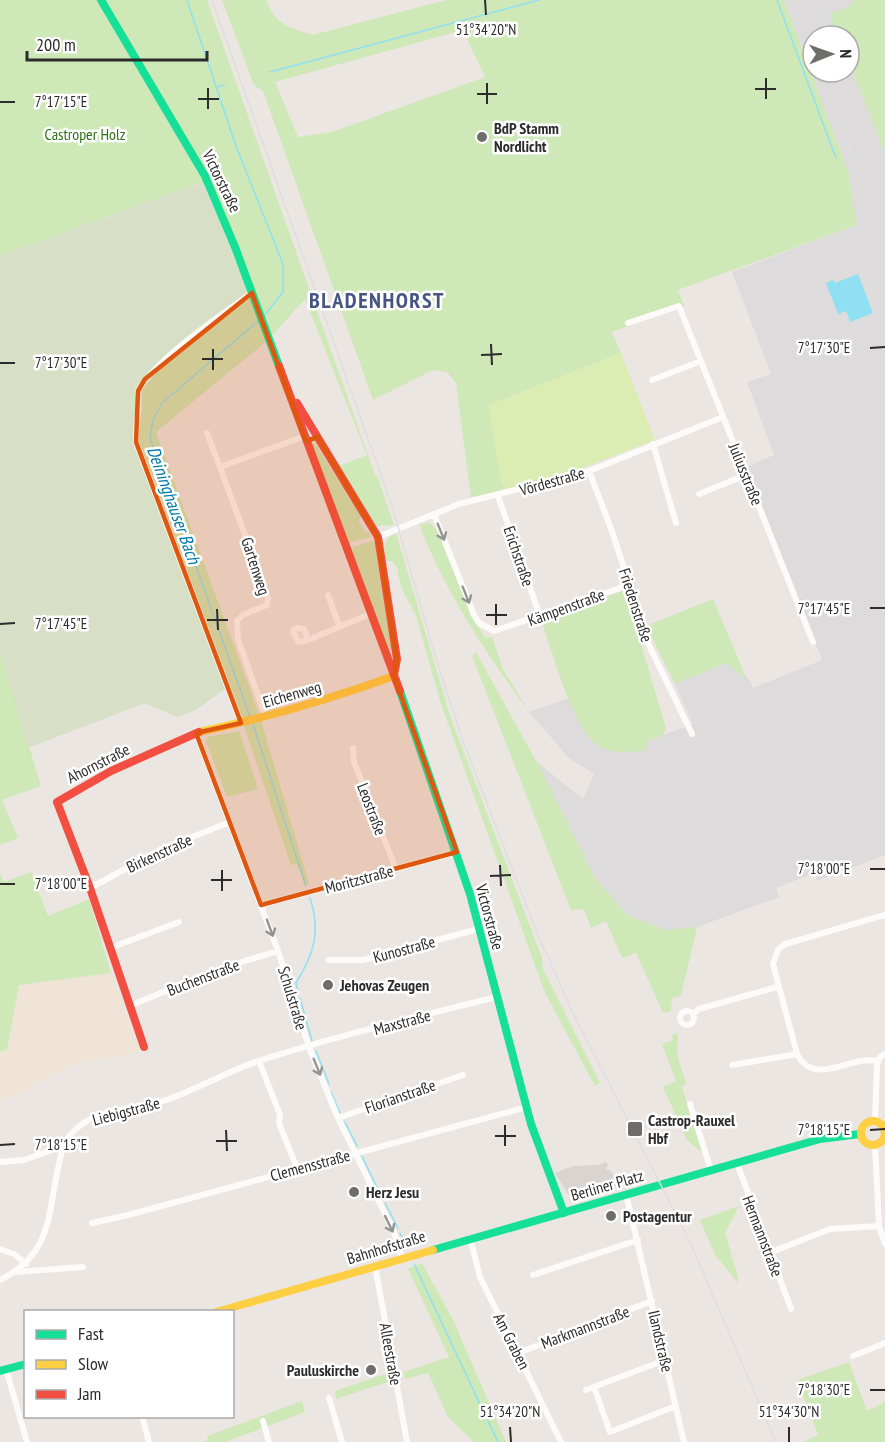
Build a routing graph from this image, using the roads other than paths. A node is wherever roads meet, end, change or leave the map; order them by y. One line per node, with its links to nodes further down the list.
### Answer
1 (101, 0): 2 (street, Victorstraße)
2 (252, 293): 6 (street, Victorstraße); 29 (street)
3 (628, 323): 4 (street, Juliusstraße)
4 (701, 361): 5 (street); 7 (street, Juliusstraße)
5 (652, 380)
6 (289, 388): 9 (street, Victorstraße); 10 (street, Victorstraße)
7 (723, 417): 11 (street, Vördestraße); 14 (street, Juliusstraße)
8 (207, 433): 12 (street, Gartenweg)
9 (318, 437): 10 (street); 19 (street, Victorstraße)
10 (306, 438): 12 (street); 22 (street, Victorstraße)
11 (653, 444): 13 (street, Vördestraße); 18 (street)
12 (220, 467): 28 (street, Gartenweg)
13 (589, 471): 16 (street, Vördestraße); 20 (street, Friedenstraße)
14 (746, 475): 15 (street); 26 (street, Juliusstraße)
15 (699, 494)
16 (498, 496): 17 (street, Vördestraße); 23 (street, Erichstraße)
17 (434, 514): 19 (street, Vördestraße); 23 (street, Kämpenstraße, one-way to 23)
18 (676, 523)
19 (378, 537): 27 (street, Victorstraße)
20 (629, 585): 23 (street, Kämpenstraße); 31 (street, Friedenstraße)
21 (328, 594): 24 (street)
22 (370, 614): 24 (street); 27 (street, Victorstraße)
23 (540, 616)
24 (339, 625): 25 (street)
25 (308, 640)
26 (813, 642)
27 (394, 676): 28 (street, Eichenweg); 34 (street, Victorstraße)
28 (266, 718): 29 (street, Eichenweg)
29 (241, 723): 30 (street, Eichenweg)
30 (196, 733): 33 (street, Schulstraße); 36 (street, Ahornstraße)
31 (692, 734)
32 (353, 748): 35 (street, Leostraße)
33 (230, 822): 36 (street, Birkenstraße); 37 (street, Schulstraße)
34 (457, 852): 35 (street, Moritzstraße); 40 (street, Victorstraße)
35 (396, 869): 37 (street, Moritzstraße)
36 (90, 888): 41 (street, Ahornstraße)
37 (261, 905): 42 (street, Schulstraße, one-way to 42)
38 (885, 915): 44 (street)
39 (179, 922): 41 (street)
40 (478, 929): 43 (street, Kunostraße); 45 (street, Victorstraße)
41 (110, 948): 46 (street, Ahornstraße)
42 (278, 951): 46 (street, Buchenstraße); 49 (street, Schulstraße)
43 (329, 960)
44 (777, 987): 47 (street); 50 (street)
45 (496, 997): 49 (street, Maxstraße); 57 (street, Victorstraße)
46 (129, 1006): 48 (street, Ahornstraße)
47 (676, 1028)
48 (144, 1047)
49 (309, 1047): 52 (street, Liebigstraße); 58 (street, Schulstraße, one-way to 58)
50 (797, 1054): 53 (street); 54 (street)
51 (885, 1054): 53 (street)
52 (259, 1061): 63 (street, Liebigstraße); 67 (street)
53 (877, 1061): 59 (street)
54 (732, 1065)
55 (464, 1075): 58 (street, Florianstraße)
56 (690, 1104): 69 (street)
57 (526, 1107): 64 (street, Clemensstraße); 68 (street, Victorstraße)
58 (338, 1118): 64 (street, Schulstraße)
59 (875, 1121): 60 (street); 61 (street)
60 (885, 1132): 62 (street)
61 (860, 1134): 62 (street); 66 (street, Berliner Platz)
62 (875, 1145): 73 (street)
63 (63, 1146): 65 (street); 80 (street, Liebigstraße)
64 (355, 1152): 67 (street, Clemensstraße); 79 (street, Schulstraße, one-way to 79)
65 (0, 1162)
66 (737, 1163): 69 (street, Berliner Platz); 78 (street, Hermannstraße)
67 (297, 1168): 72 (street, Clemensstraße)
68 (546, 1169): 71 (street, Berliner Platz)
69 (711, 1170): 70 (street, Berliner Platz)
70 (626, 1194): 71 (street, Berliner Platz); 75 (street, Ilandstraße)
71 (564, 1213): 74 (street, Bahnhofstraße)
72 (92, 1222)
73 (879, 1226): 76 (street); 78 (street)
74 (470, 1238): 79 (street, Bahnhofstraße); 90 (street, Am Graben)
75 (638, 1240): 84 (street); 86 (street, Ilandstraße)
76 (885, 1244)
77 (0, 1249): 80 (street)
78 (769, 1253): 87 (street, Hermannstraße)
79 (402, 1258): 81 (street, Bahnhofstraße)
80 (26, 1264): 83 (street, Liebigstraße)
81 (375, 1266): 88 (street, Bahnhofstraße); 105 (street, Alleestraße)
82 (83, 1267): 83 (street, Liebigstraße)
83 (15, 1272): 85 (street, Liebigstraße)
84 (533, 1275)
85 (0, 1280)
86 (652, 1301): 90 (street, Markmannstraße); 92 (street, Ilandstraße)
87 (791, 1309)
88 (220, 1310)
89 (885, 1343): 91 (street)
90 (519, 1353): 106 (street, Am Graben)
91 (853, 1356)
92 (665, 1360): 95 (street); 98 (street, Ilandstraße)
93 (24, 1365): 94 (street)
94 (3, 1370): 101 (street)
95 (594, 1387): 96 (street); 98 (street)
96 (586, 1390)
97 (329, 1398): 104 (street)
98 (676, 1406): 107 (street, Ilandstraße)
99 (143, 1418): 102 (street)
100 (263, 1421): 103 (street)
101 (27, 1442)
102 (149, 1442)
103 (269, 1442)
104 (342, 1442)
105 (407, 1442)
106 (561, 1442)
107 (684, 1442)

